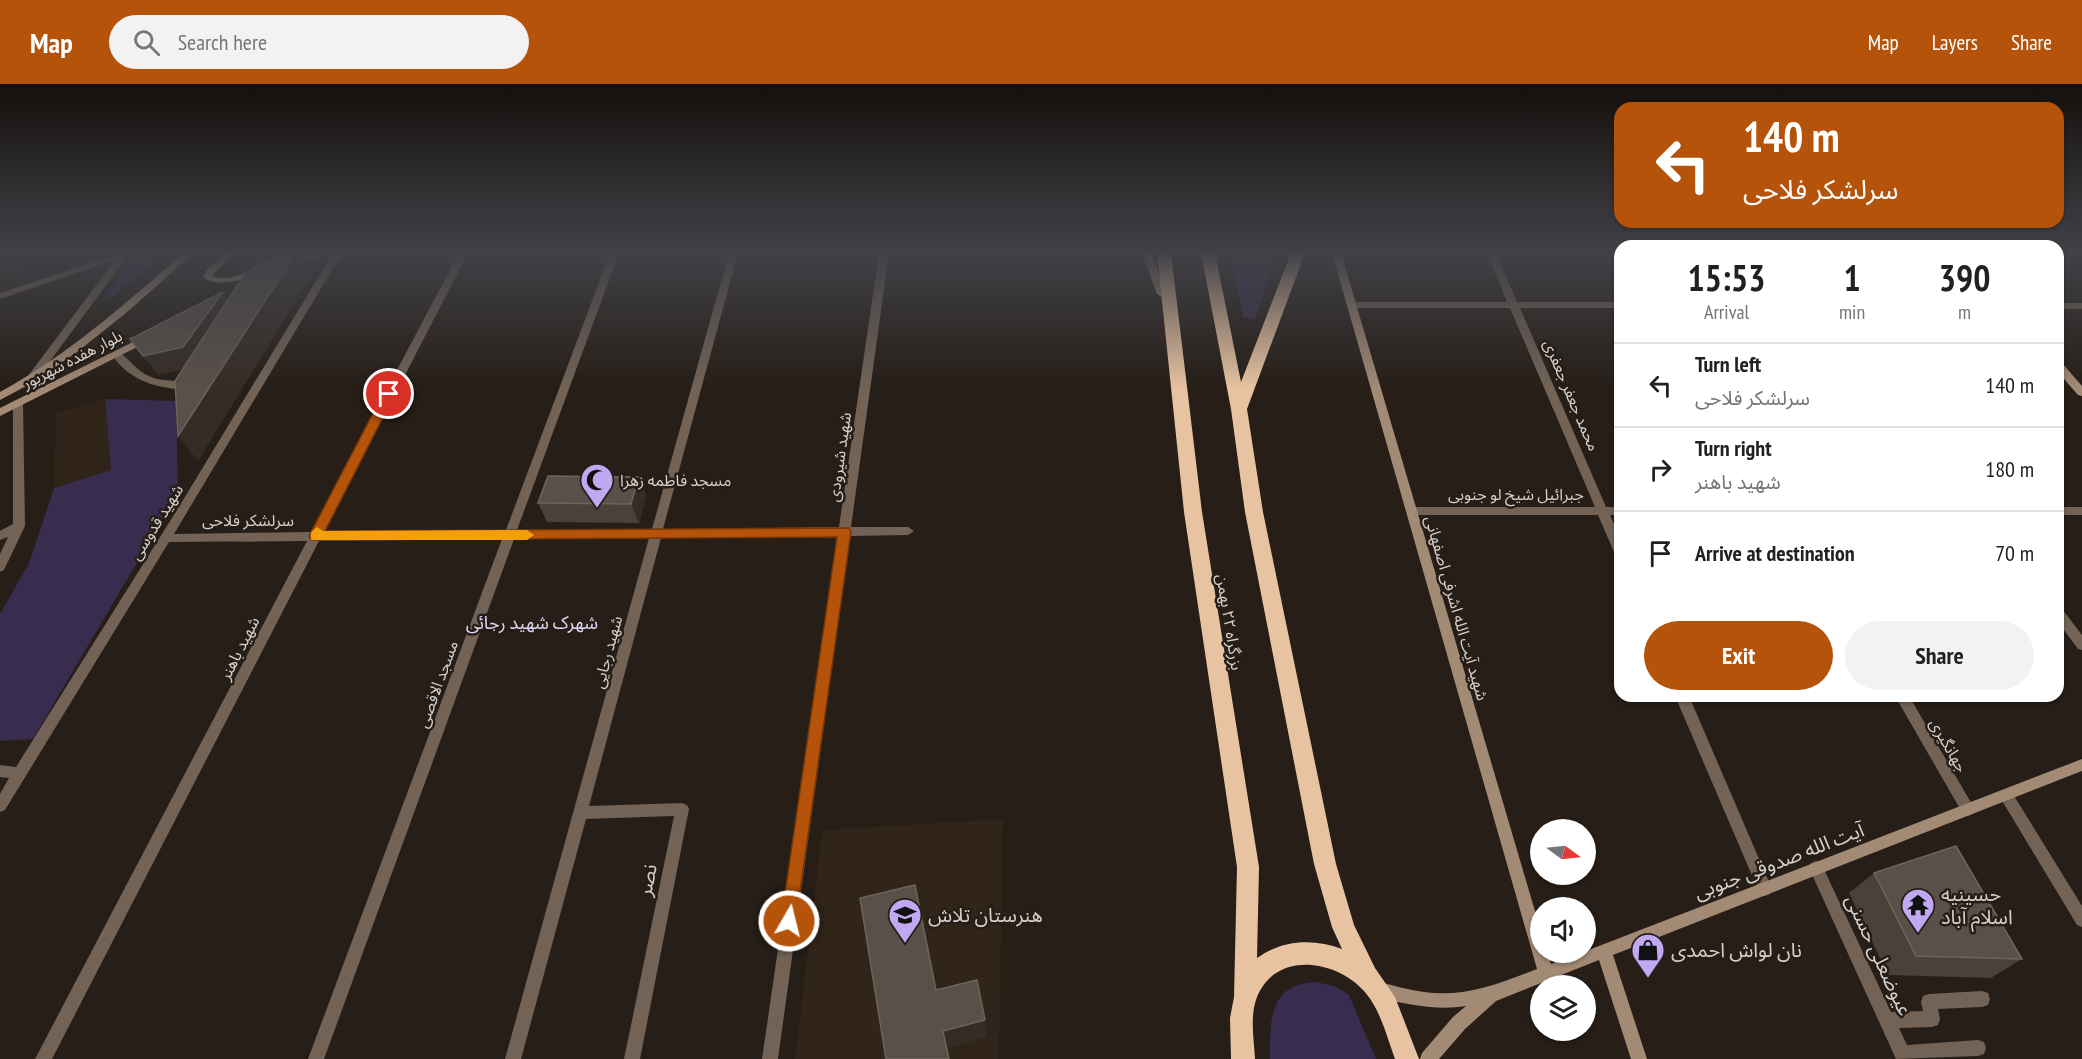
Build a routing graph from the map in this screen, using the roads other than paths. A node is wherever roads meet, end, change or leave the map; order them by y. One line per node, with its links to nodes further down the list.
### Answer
1 (91, 298): 22 (street)
2 (137, 298): 22 (main road, بلوار هفده شهریور)
3 (310, 298): 42 (street, شهید قدوسی)
4 (439, 298): 41 (street, شهید باهنر)
5 (597, 298): 39 (street, مسجد الاقصی)
6 (721, 298): 38 (street, شهید رجایی)
7 (878, 298): 37 (street, شهید شیرودی)
8 (1163, 298): 24 (highway)
9 (1169, 298): 24 (highway, بزرگراه ۲۲ بهمن)
10 (1217, 298): 28 (highway)
11 (1281, 298): 28 (highway)
12 (1350, 298): 14 (main road, شهید آیت الله اشرفی اصفهانی)
13 (1511, 298): 15 (street, محمد جعفر جعفری)
14 (1352, 305): 15 (street); 30 (main road, شهید آیت الله اشرفی اصفهانی)
15 (1514, 305): 16 (street); 31 (street, محمد جعفر جعفری)
16 (1614, 305)
17 (2064, 306): 18 (street)
18 (2082, 306)
19 (158, 333): 20 (main road, بلوار هفده شهریور)
20 (116, 354): 23 (street); 27 (main road, بلوار هفده شهریور)
21 (2064, 372): 25 (main road)
22 (29, 381): 26 (main road, بلوار هفده شهریور)
23 (193, 387)
24 (1180, 387): 63 (highway, بزرگراه ۲۲ بهمن)
25 (2082, 393)
26 (0, 396)
27 (18, 403): 29 (main road, بلوار هفده شهریور); 35 (street)
28 (1239, 409): 61 (highway)
29 (0, 412)
30 (1412, 511): 31 (street, جبرائیل شیخ لو جنوبی); 60 (main road, شهید آیت الله اشرفی اصفهانی)
31 (1602, 511): 32 (street, جبرائیل شیخ لو جنوبی); 43 (street, محمد جعفر جعفری)
32 (1614, 511)
33 (2064, 511): 34 (street)
34 (2082, 511)
35 (18, 526): 40 (street); 44 (street)
36 (908, 531): 37 (street, سرلشکر فلاحی)
37 (845, 532): 38 (street, سرلشکر فلاحی); 72 (street, شهید شیرودی)
38 (657, 534): 39 (street, سرلشکر فلاحی); 55 (street, شهید رجایی)
39 (510, 535): 41 (street, سرلشکر فلاحی); 69 (street, مسجد الاقصی)
40 (0, 536)
41 (315, 536): 42 (street, سرلشکر فلاحی); 68 (street, شهید باهنر)
42 (165, 538): 51 (street, شهید قدوسی)
43 (1614, 538)
44 (0, 567)
45 (2064, 620): 46 (street)
46 (2082, 645)
47 (1685, 702): 57 (street)
48 (1905, 702): 54 (street, جهانگیری)
49 (2082, 765): 52 (main road, آیت الله صدوقی جنوبی)
50 (0, 771): 51 (street)
51 (20, 774): 53 (street, شهید قدوسی)
52 (2006, 795): 54 (main road, آیت الله صدوقی جنوبی); 58 (street)
53 (0, 806)
54 (1968, 810): 56 (main road, آیت الله صدوقی جنوبی)
55 (580, 813): 70 (street, شهید رجایی); 71 (street, نصر)
56 (1816, 868): 57 (main road, آیت الله صدوقی جنوبی); 65 (street, عیوضعلی حسنی)
57 (1765, 889): 59 (main road, آیت الله صدوقی جنوبی)
58 (2082, 920)
59 (1604, 951): 60 (main road, آیت الله صدوقی جنوبی); 76 (main road)
60 (1546, 974): 62 (main road, آیت الله صدوقی جنوبی)
61 (1372, 984): 62 (main road); 63 (highway); 74 (highway)
62 (1491, 995): 75 (main road)
63 (1245, 996): 73 (highway, بزرگراه ۲۲ بهمن)
64 (1982, 999): 65 (street)
65 (1886, 1020): 67 (street, عیوضعلی حسنی)
66 (1978, 1048): 67 (street)
67 (1903, 1056)
68 (44, 1059)
69 (316, 1059)
70 (513, 1059)
71 (632, 1059)
72 (770, 1059)
73 (1243, 1059)
74 (1407, 1059)
75 (1428, 1059)
76 (1639, 1059)

